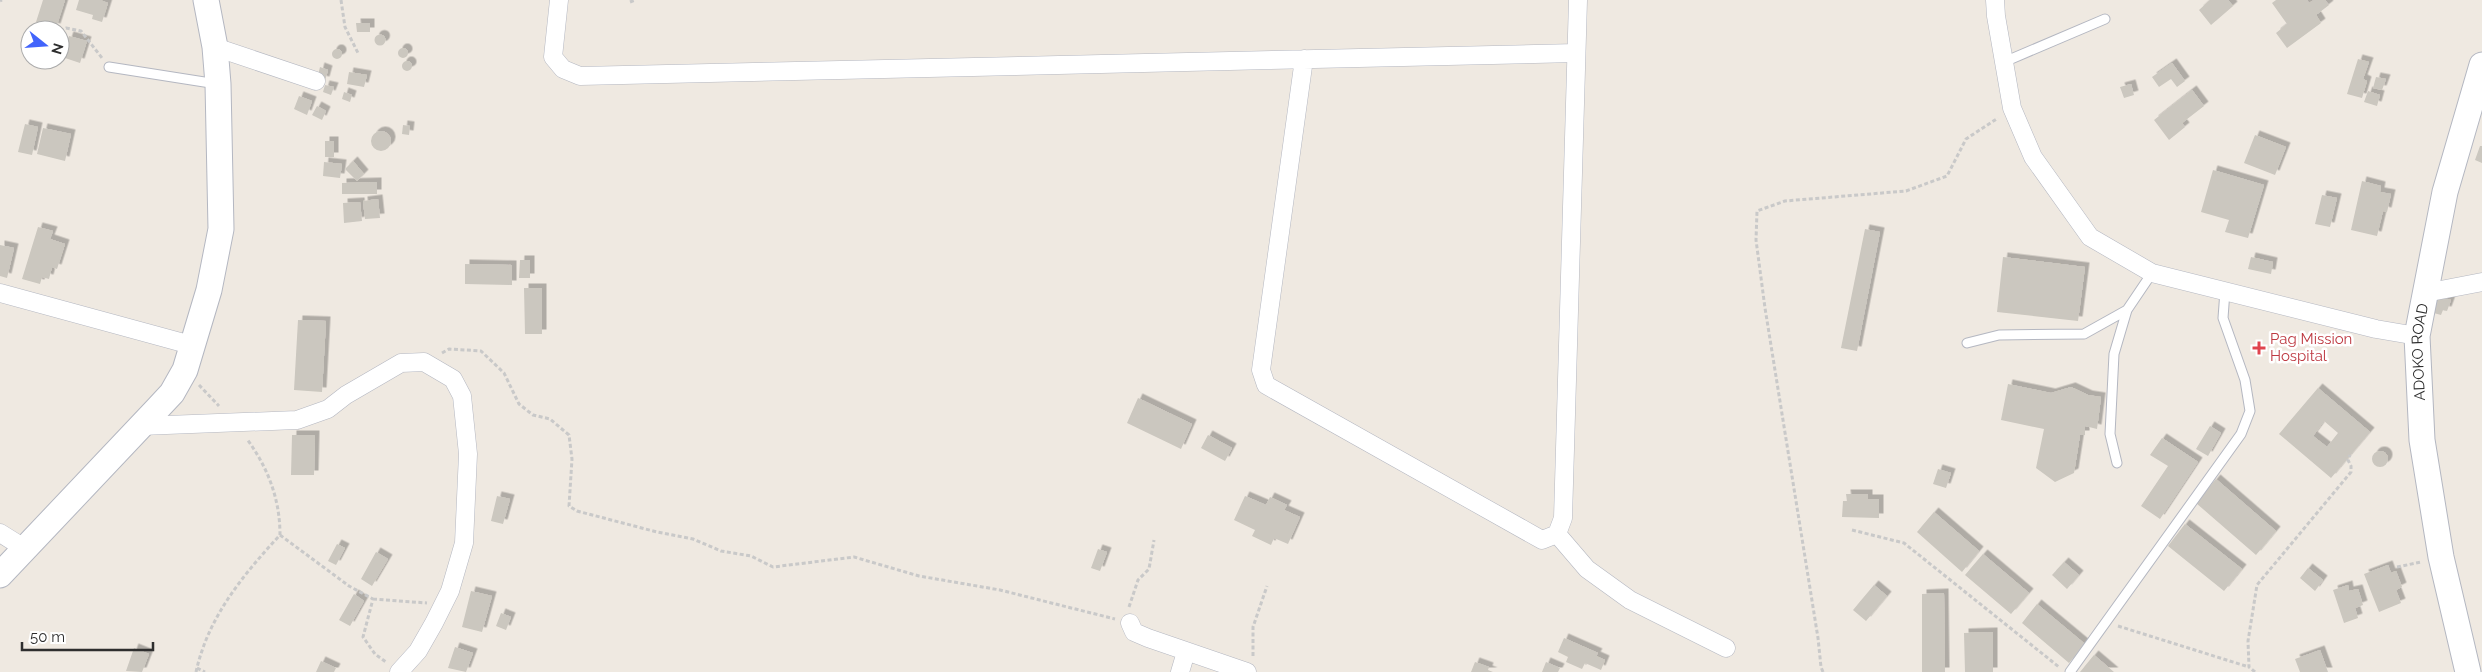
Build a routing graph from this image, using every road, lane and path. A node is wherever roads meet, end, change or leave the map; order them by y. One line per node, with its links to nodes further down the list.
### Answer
1 (206, 0): 10 (street)
2 (340, 0): 11 (path)
3 (559, 0): 13 (street)
4 (635, 0): 7 (path)
5 (1578, 0): 12 (street)
6 (1995, 0): 14 (street)
7 (630, 2)
8 (2105, 19): 14 (lane)
9 (70, 29): 16 (path)
10 (215, 47): 17 (street); 18 (street)
11 (358, 53)
12 (1576, 53): 13 (street); 37 (street)
13 (1304, 59): 37 (street)
14 (2004, 62): 19 (street)
15 (2482, 65): 24 (street, ADOKO ROAD)
16 (108, 68): 18 (lane)
17 (316, 81)
18 (218, 84): 28 (street)
19 (2012, 108): 20 (street); 55 (path)
20 (2152, 273): 22 (street); 25 (lane)
21 (2482, 282): 24 (street)
22 (2225, 292): 26 (street); 45 (lane)
23 (0, 293): 28 (street)
24 (2424, 293): 26 (street, ADOKO ROAD)
25 (2127, 310): 27 (lane); 34 (lane)
26 (2417, 336): 59 (street, ADOKO ROAD)
27 (1967, 343)
28 (191, 345): 30 (street)
29 (462, 348): 46 (path)
30 (185, 370): 31 (path); 32 (street)
31 (234, 423): 32 (street); 38 (path); 44 (street)
32 (141, 426): 40 (street)
33 (2350, 455): 49 (path)
34 (2117, 464)
35 (1852, 530): 56 (path)
36 (0, 533): 40 (street)
37 (1557, 534): 47 (street)
38 (280, 535): 43 (path); 52 (path)
39 (1154, 540): 46 (path)
40 (24, 548): 41 (street)
41 (0, 575)
42 (1267, 586): 50 (path)
43 (373, 599): 44 (path); 51 (path)
44 (443, 604): 51 (street)
45 (2106, 622): 49 (path); 57 (lane)
46 (1130, 623): 48 (street)
47 (1726, 648)
48 (1186, 652): 50 (street); 54 (street)
49 (2249, 667): 58 (path)
50 (1250, 668)
51 (395, 669)
52 (196, 670): 53 (path)
53 (204, 672)
54 (1180, 672)
55 (1823, 672)
56 (2066, 672)
57 (2070, 672)
58 (2255, 672)
59 (2468, 672)

